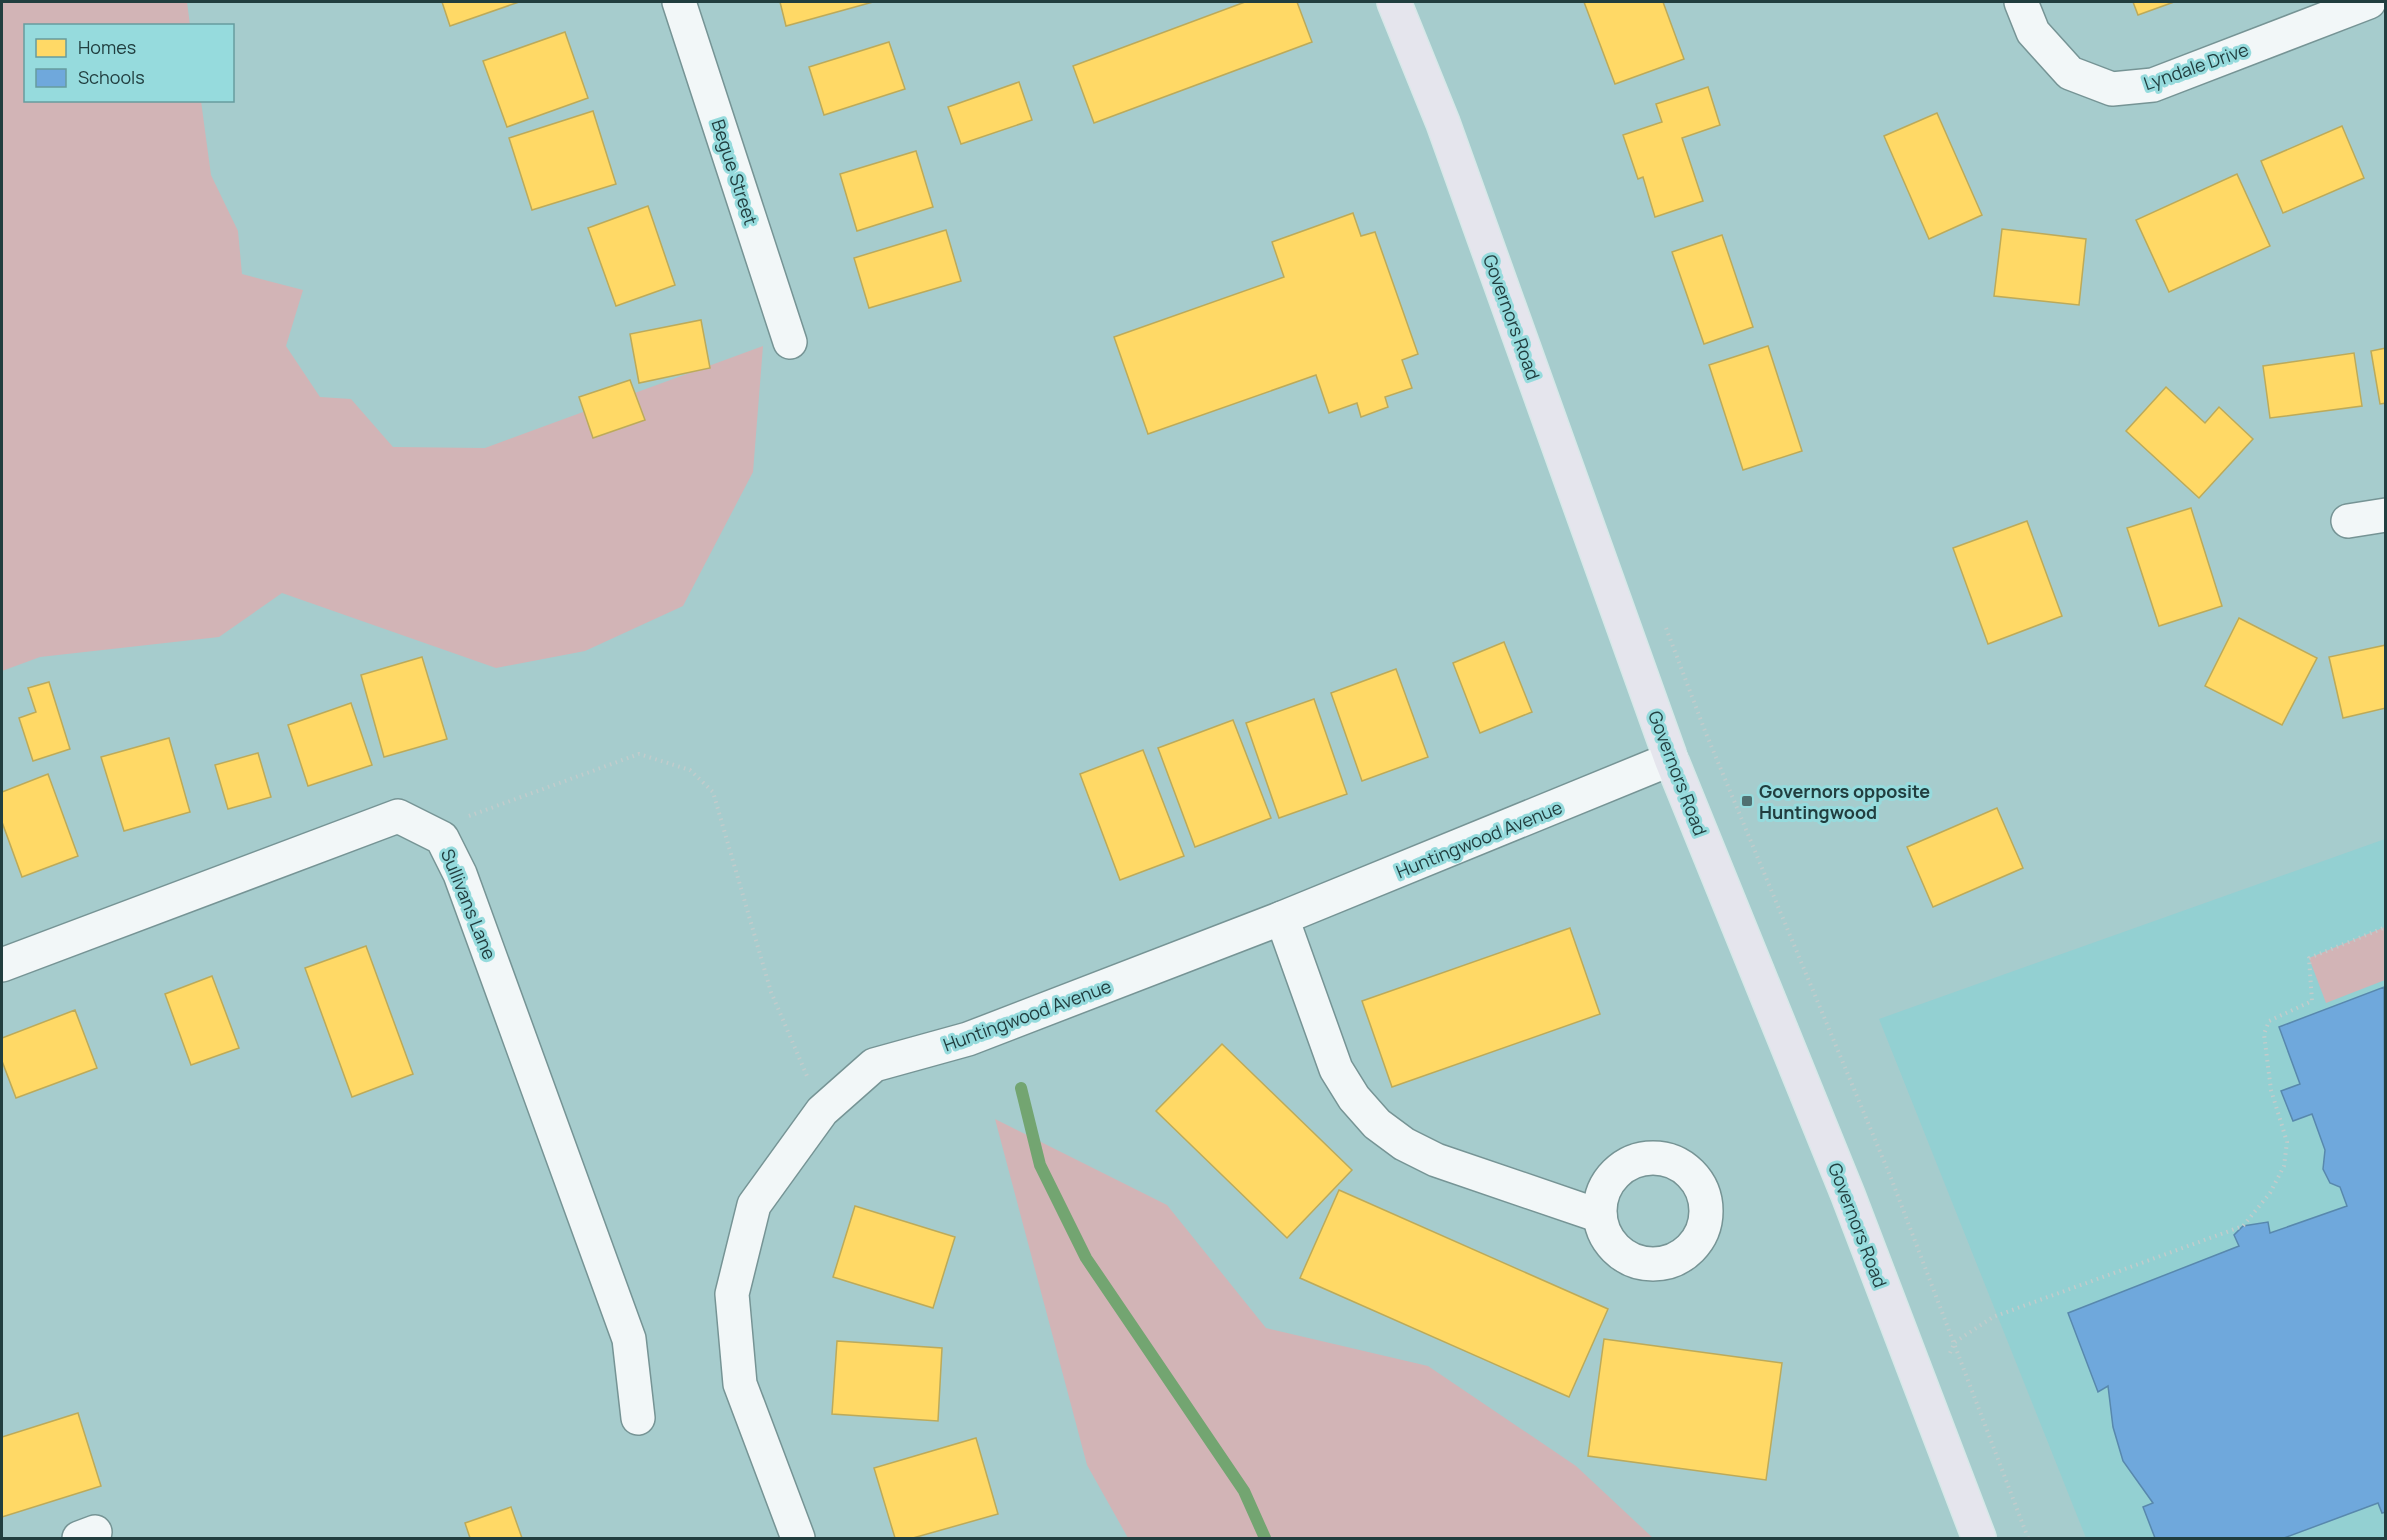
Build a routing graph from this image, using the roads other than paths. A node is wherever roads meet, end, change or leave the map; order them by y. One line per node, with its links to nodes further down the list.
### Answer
1 (679, 2): 5 (street, Begue Street)
2 (1395, 2): 8 (main road, Governors Road)
3 (2021, 2): 4 (street, Lyndale Drive)
4 (2369, 2)
5 (790, 342)
6 (2385, 515): 7 (street)
7 (2348, 521)
8 (1671, 759): 9 (street, Huntingwood Avenue); 14 (main road, Governors Road)
9 (1282, 918): 11 (street); 13 (street, Huntingwood Avenue)
10 (2, 964): 12 (street, Sullivans Lane)
11 (1600, 1216)
12 (638, 1418)
13 (798, 1539)
14 (1979, 1539)

